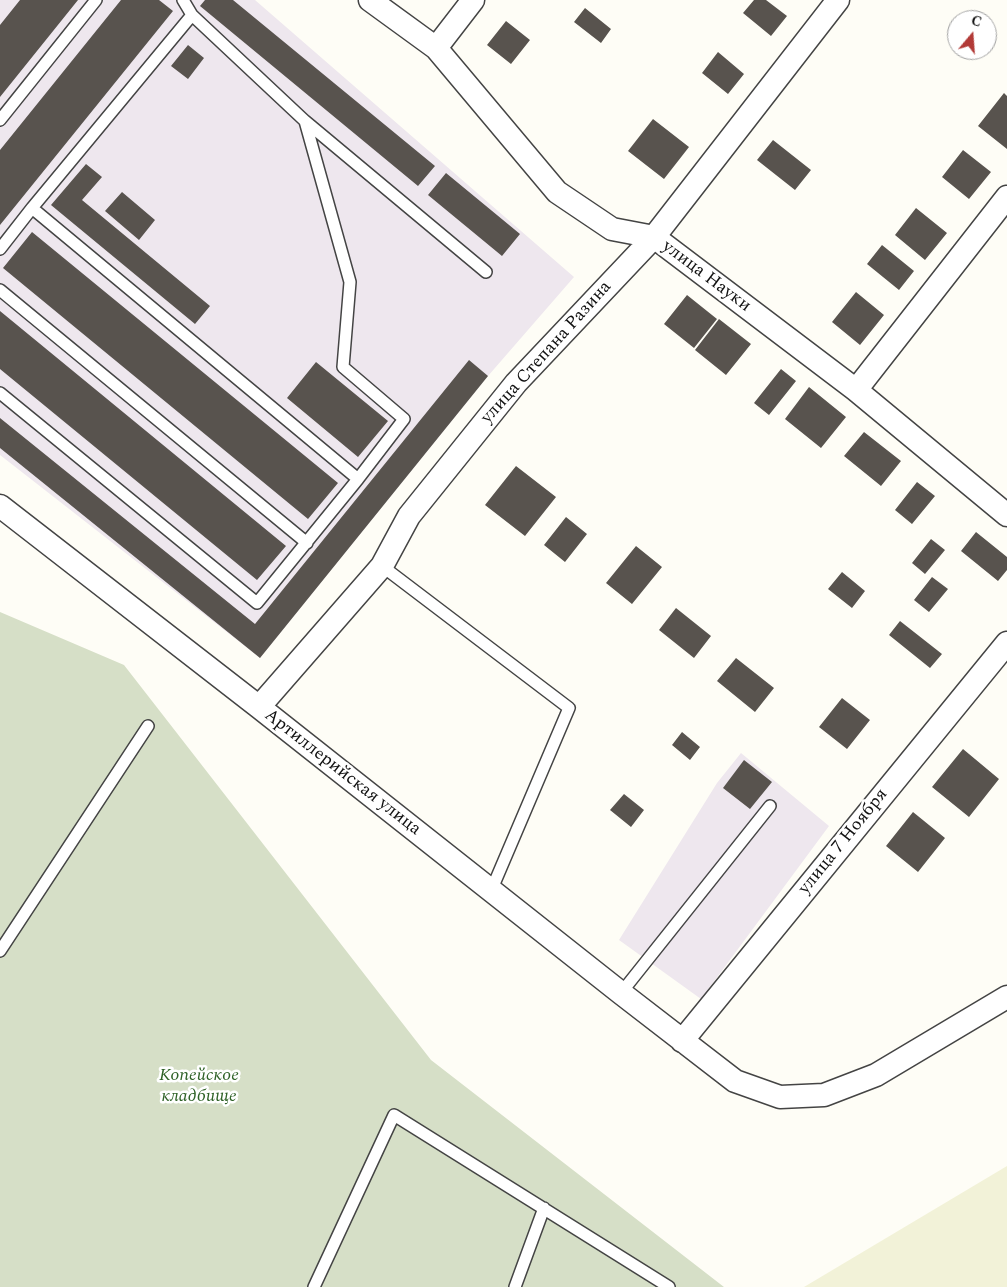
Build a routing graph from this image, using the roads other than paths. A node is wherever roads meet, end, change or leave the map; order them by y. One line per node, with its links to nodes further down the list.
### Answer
1 (96, 0): 8 (lane)
2 (183, 0): 6 (lane)
3 (370, 0): 7 (street, улица Науки)
4 (474, 0): 7 (street)
5 (838, 0): 12 (street, улица Степана Разина)
6 (192, 15): 9 (lane); 11 (lane)
7 (436, 48): 12 (street, улица Науки)
8 (0, 120)
9 (305, 121): 14 (lane); 18 (lane)
10 (1007, 197): 16 (street)
11 (32, 208): 13 (lane); 18 (lane)
12 (654, 237): 16 (street, улица Науки); 22 (street, улица Степана Разина)
13 (0, 249)
14 (486, 272)
15 (0, 290): 21 (lane)
16 (856, 390): 20 (street, улица Науки)
17 (0, 393): 21 (lane)
18 (358, 479): 21 (lane)
19 (0, 506): 24 (street, Артиллерийская улица)
20 (1007, 515)
21 (306, 543)
22 (382, 566): 24 (street, улица Степана Разина); 27 (lane)
23 (1007, 643): 31 (street, улица 7 Ноября)
24 (259, 707): 27 (street, Артиллерийская улица)
25 (148, 726): 28 (lane)
26 (770, 806): 29 (lane)
27 (491, 891): 29 (street, Артиллерийская улица)
28 (0, 951)
29 (621, 993): 31 (street, Артиллерийская улица)
30 (1007, 997): 31 (street, Артиллерийская улица)
31 (682, 1041)
32 (544, 1208): 33 (lane); 34 (lane); 35 (lane)
33 (314, 1287)
34 (515, 1287)
35 (669, 1287)

